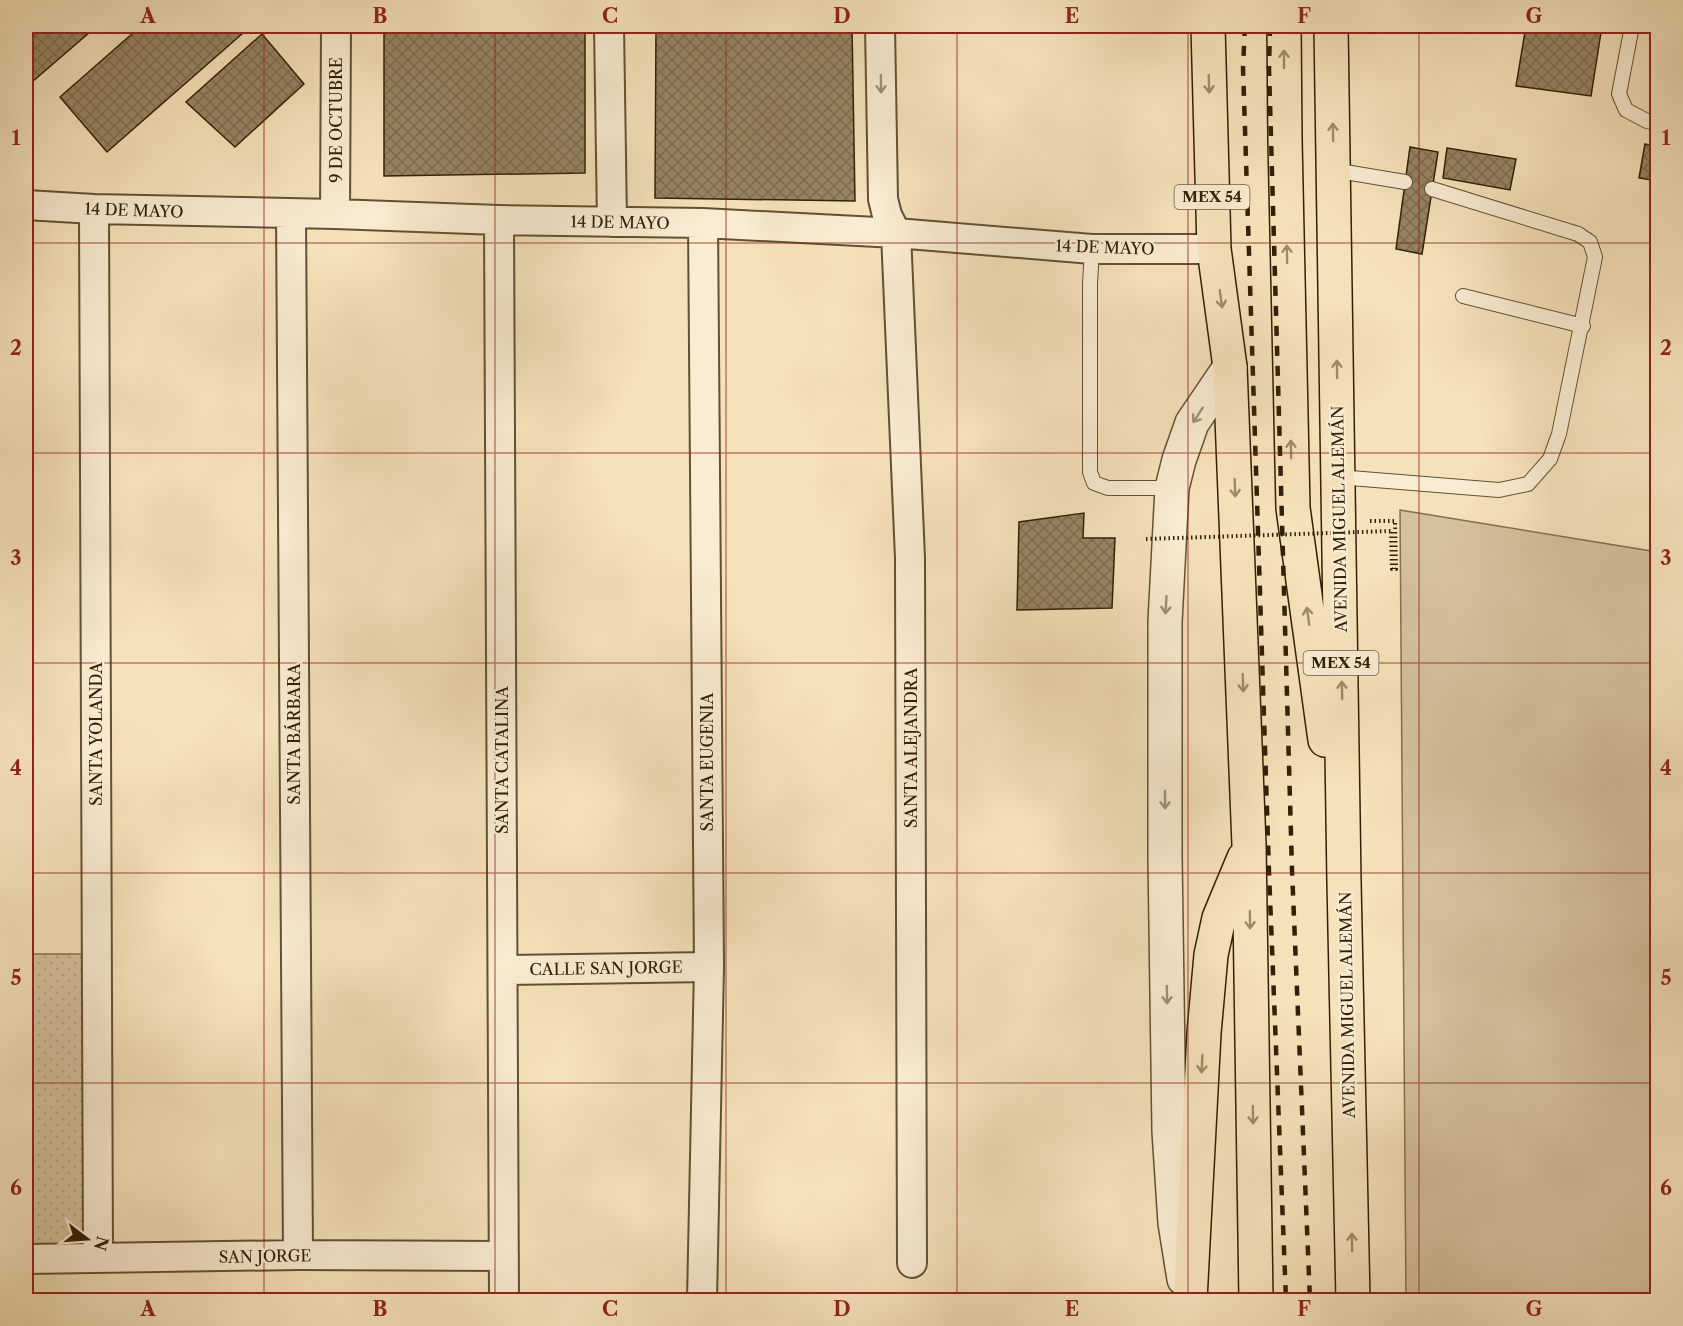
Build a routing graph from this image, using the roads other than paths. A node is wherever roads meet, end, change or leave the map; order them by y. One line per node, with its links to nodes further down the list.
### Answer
1 (336, 26): 15 (street, 9 DE OCTUBRE)
2 (609, 26): 17 (street)
3 (880, 26): 19 (street, SANTA ALEJANDRA, one-way to 19)
4 (1208, 26): 21 (highway, MEX 54, one-way to 21)
5 (1284, 26): 28 (highway, one-way to 5)
6 (1331, 26): 9 (highway, AVENIDA MIGUEL ALEMÁN / MEX 54, one-way to 6)
7 (1632, 26): 8 (lane)
8 (1658, 123)
9 (1333, 170): 10 (lane); 25 (highway, AVENIDA MIGUEL ALEMÁN / MEX 54, one-way to 9)
10 (1404, 182)
11 (1432, 189): 23 (lane)
12 (26, 205): 13 (street, 14 DE MAYO)
13 (94, 209): 14 (street, 14 DE MAYO); 33 (street, SANTA YOLANDA)
14 (291, 214): 15 (street, 14 DE MAYO); 31 (street, SANTA BÁRBARA)
15 (335, 214): 16 (street, 14 DE MAYO)
16 (500, 220): 17 (street, 14 DE MAYO); 30 (street, SANTA CATALINA)
17 (612, 222): 18 (street, 14 DE MAYO)
18 (703, 223): 19 (street, 14 DE MAYO); 29 (street, SANTA EUGENIA)
19 (896, 233): 20 (street, 14 DE MAYO); 35 (street, SANTA ALEJANDRA)
20 (1092, 249): 21 (street, 14 DE MAYO); 26 (lane)
21 (1214, 249): 24 (highway, MEX 54, one-way to 24)
22 (1463, 296): 23 (lane)
23 (1583, 326): 25 (lane)
24 (1230, 367): 26 (street, one-way to 26); 27 (highway, MEX 54, one-way to 27)
25 (1338, 477): 28 (highway, AVENIDA MIGUEL ALEMÁN / MEX 54, one-way to 25)
26 (1172, 488): 39 (street, one-way to 39)
27 (1249, 845): 36 (highway, MEX 54, one-way to 36); 39 (highway, one-way to 39)
28 (1344, 882): 40 (highway, AVENIDA MIGUEL ALEMÁN / MEX 54, one-way to 28)
29 (709, 967): 30 (street, CALLE SAN JORGE); 38 (street, SANTA EUGENIA)
30 (503, 969): 32 (street, SANTA CATALINA)
31 (298, 1255): 32 (street, SAN JORGE); 33 (street, SAN JORGE)
32 (504, 1256): 37 (street, SANTA CATALINA)
33 (98, 1258): 34 (street, SAN JORGE)
34 (26, 1259)
35 (912, 1263)
36 (1256, 1290)
37 (504, 1300)
38 (702, 1300)
39 (1189, 1300)
40 (1353, 1300)

